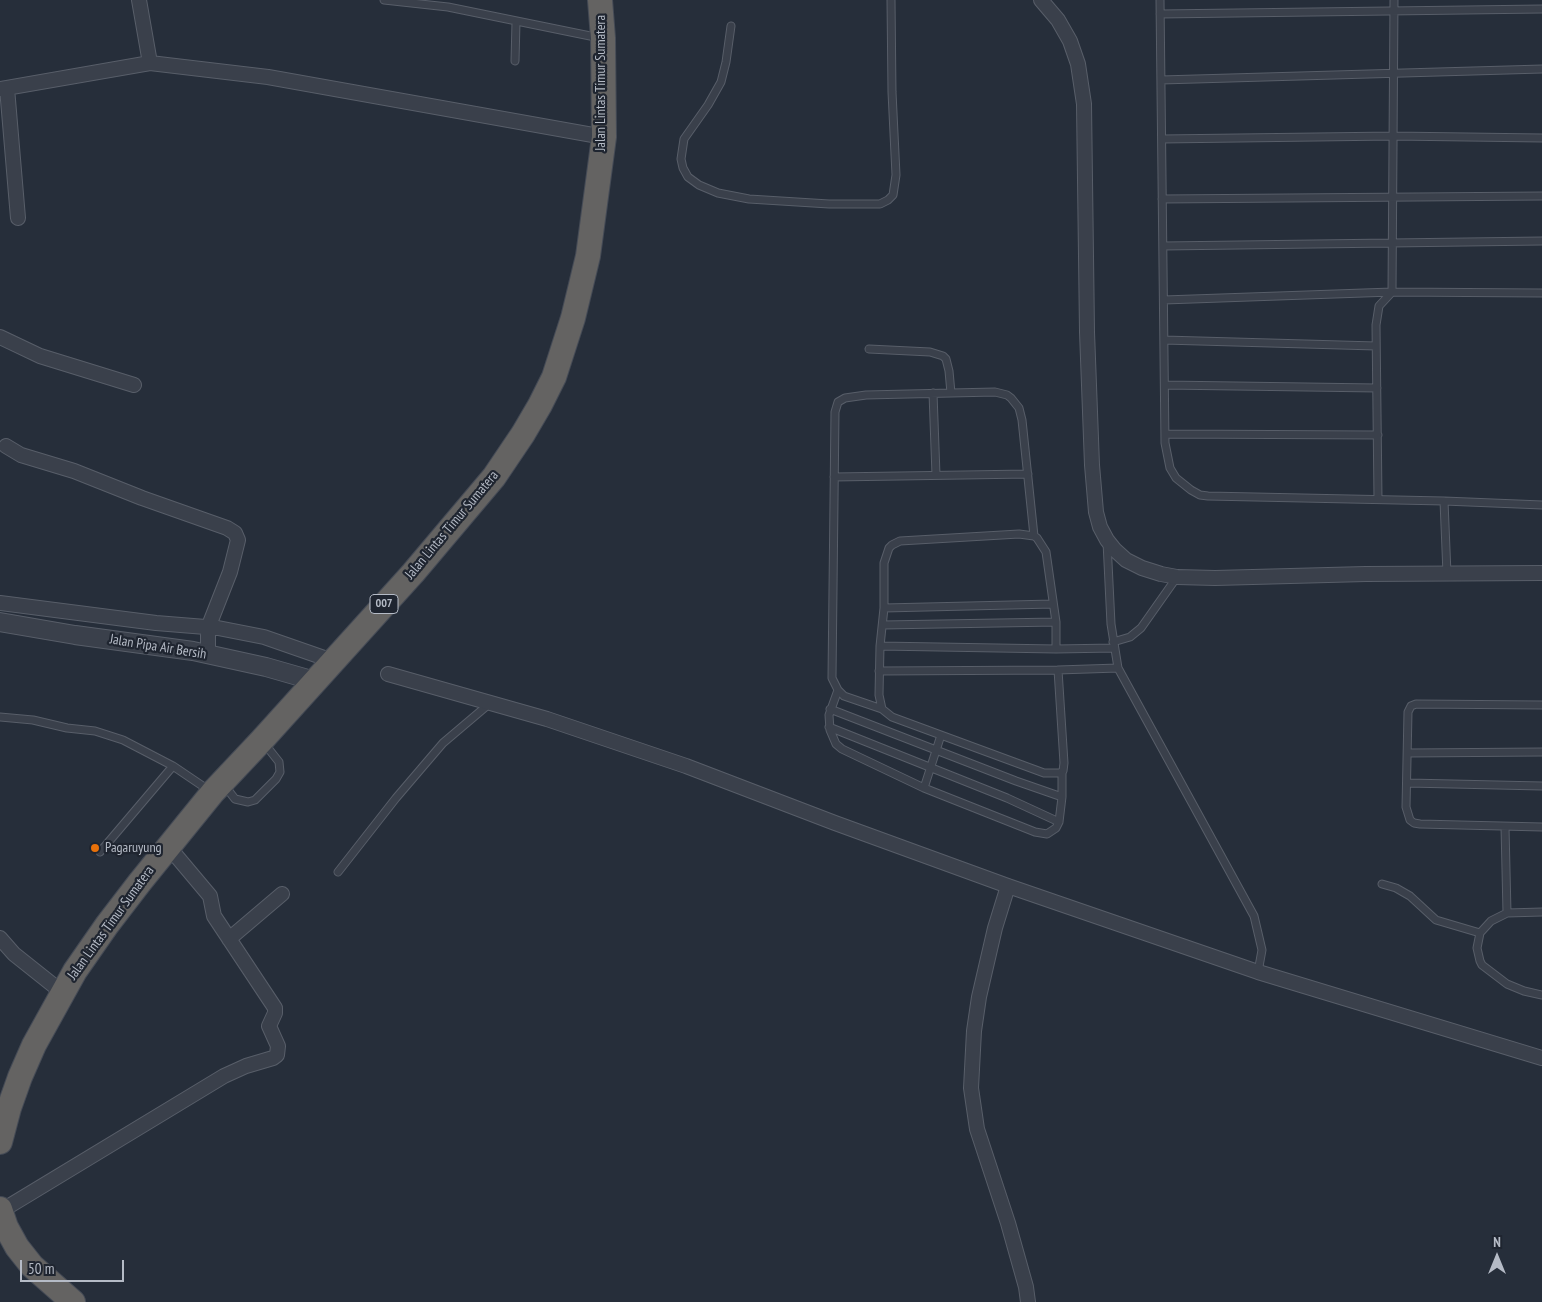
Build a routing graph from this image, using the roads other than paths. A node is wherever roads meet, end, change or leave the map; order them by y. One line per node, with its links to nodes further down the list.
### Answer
1 (139, 0): 15 (street)
2 (384, 0): 11 (lane)
3 (600, 0): 13 (highway, Jalan Lintas Timur Sumatera / 007)
4 (891, 0): 12 (lane)
5 (1041, 0): 53 (street)
6 (1160, 0): 10 (lane)
7 (1394, 0): 9 (lane)
8 (1542, 10): 9 (lane)
9 (1394, 11): 10 (lane); 17 (lane)
10 (1160, 14): 18 (lane)
11 (516, 22): 13 (lane); 14 (lane)
12 (731, 26)
13 (603, 38): 21 (highway, Jalan Lintas Timur Sumatera / 007)
14 (515, 61)
15 (150, 63): 19 (street); 21 (street)
16 (1542, 70): 17 (lane)
17 (1393, 73): 18 (lane); 20 (lane)
18 (1161, 80): 23 (lane)
19 (4, 88): 27 (street)
20 (1393, 136): 22 (lane); 23 (lane); 26 (lane)
21 (604, 137): 68 (highway, Jalan Lintas Timur Sumatera / 007)
22 (1542, 138)
23 (1162, 139): 25 (lane)
24 (1542, 196): 26 (lane)
25 (1162, 199): 26 (lane); 30 (lane)
26 (1393, 199): 29 (lane)
27 (18, 218)
28 (1542, 241): 29 (lane)
29 (1393, 244): 30 (lane); 31 (lane)
30 (1163, 246): 33 (lane)
31 (1392, 292): 32 (lane); 33 (lane); 36 (lane)
32 (1542, 293)
33 (1164, 300): 35 (lane)
34 (0, 338): 38 (street)
35 (1164, 340): 36 (lane); 39 (lane)
36 (1376, 346): 40 (lane)
37 (869, 349): 42 (lane)
38 (134, 385)
39 (1165, 385): 40 (lane); 43 (lane)
40 (1377, 388): 44 (lane)
41 (932, 393): 42 (lane); 47 (lane); 48 (lane)
42 (951, 393): 46 (lane)
43 (1165, 434): 44 (lane); 49 (lane)
44 (1378, 435): 49 (lane)
45 (6, 446): 63 (street)
46 (1028, 474): 47 (lane); 52 (lane)
47 (936, 476): 48 (lane)
48 (834, 477): 74 (lane)
49 (1378, 499): 50 (lane)
50 (1444, 500): 51 (lane); 55 (lane)
51 (1542, 505)
52 (1034, 536): 58 (lane); 59 (lane)
53 (1107, 540): 56 (street); 64 (lane)
54 (1542, 573): 55 (street)
55 (1447, 574): 56 (street)
56 (1177, 577): 64 (lane)
57 (0, 603): 63 (street)
58 (1054, 604): 59 (lane); 61 (lane)
59 (884, 608): 62 (lane)
60 (0, 622): 67 (street, Jalan Pipa Air Bersih)
61 (1056, 622): 62 (lane); 66 (lane)
62 (883, 625): 65 (lane)
63 (208, 628): 67 (street); 68 (street)
64 (1113, 645): 66 (lane); 69 (lane)
65 (880, 646): 66 (lane); 71 (lane)
66 (1056, 649)
67 (208, 654): 73 (street, Jalan Pipa Air Bersih)
68 (333, 661): 73 (highway, Jalan Lintas Timur Sumatera / 007)
69 (1118, 668): 70 (lane); 108 (lane)
70 (1058, 670): 71 (lane); 88 (lane)
71 (879, 671): 78 (lane)
72 (388, 674): 75 (street)
73 (315, 681): 82 (highway, Jalan Lintas Timur Sumatera / 007)
74 (838, 690): 77 (lane); 78 (lane)
75 (489, 704): 99 (lane); 101 (street)
76 (1542, 705): 85 (lane)
77 (830, 709): 80 (lane); 83 (lane)
78 (882, 709): 81 (lane)
79 (0, 717): 86 (lane)
80 (829, 727): 87 (lane); 92 (lane)
81 (941, 735): 83 (lane); 88 (lane)
82 (262, 740): 91 (highway, Jalan Lintas Timur Sumatera / 007); 91 (lane)
83 (936, 750): 87 (lane); 93 (lane)
84 (1542, 752): 85 (lane)
85 (1408, 753): 89 (lane)
86 (173, 766): 91 (lane); 98 (lane)
87 (931, 768): 92 (lane); 94 (lane)
88 (1062, 772): 93 (lane)
89 (1408, 783): 90 (lane); 95 (lane)
90 (1542, 786)
91 (218, 787): 97 (highway, Jalan Lintas Timur Sumatera / 007)
92 (924, 788): 94 (lane)
93 (1062, 797): 94 (lane)
94 (1059, 822)
95 (1506, 827): 96 (lane); 104 (lane)
96 (1542, 827)
97 (168, 846): 107 (street); 109 (highway, Jalan Lintas Timur Sumatera / 007)
98 (100, 852)
99 (338, 872)
100 (1382, 884): 105 (lane)
101 (1008, 886): 108 (street); 115 (street)
102 (282, 894): 107 (street)
103 (1542, 912): 104 (lane)
104 (1507, 913): 105 (lane)
105 (1480, 933): 110 (lane)
106 (0, 938): 109 (street)
107 (229, 939): 113 (street)
108 (1258, 972): 111 (street)
109 (63, 993): 112 (highway, Jalan Lintas Timur Sumatera / 007)
110 (1542, 995)
111 (1542, 1058)
112 (0, 1142)
113 (2, 1219): 114 (highway)
114 (73, 1302)
115 (1028, 1302)

